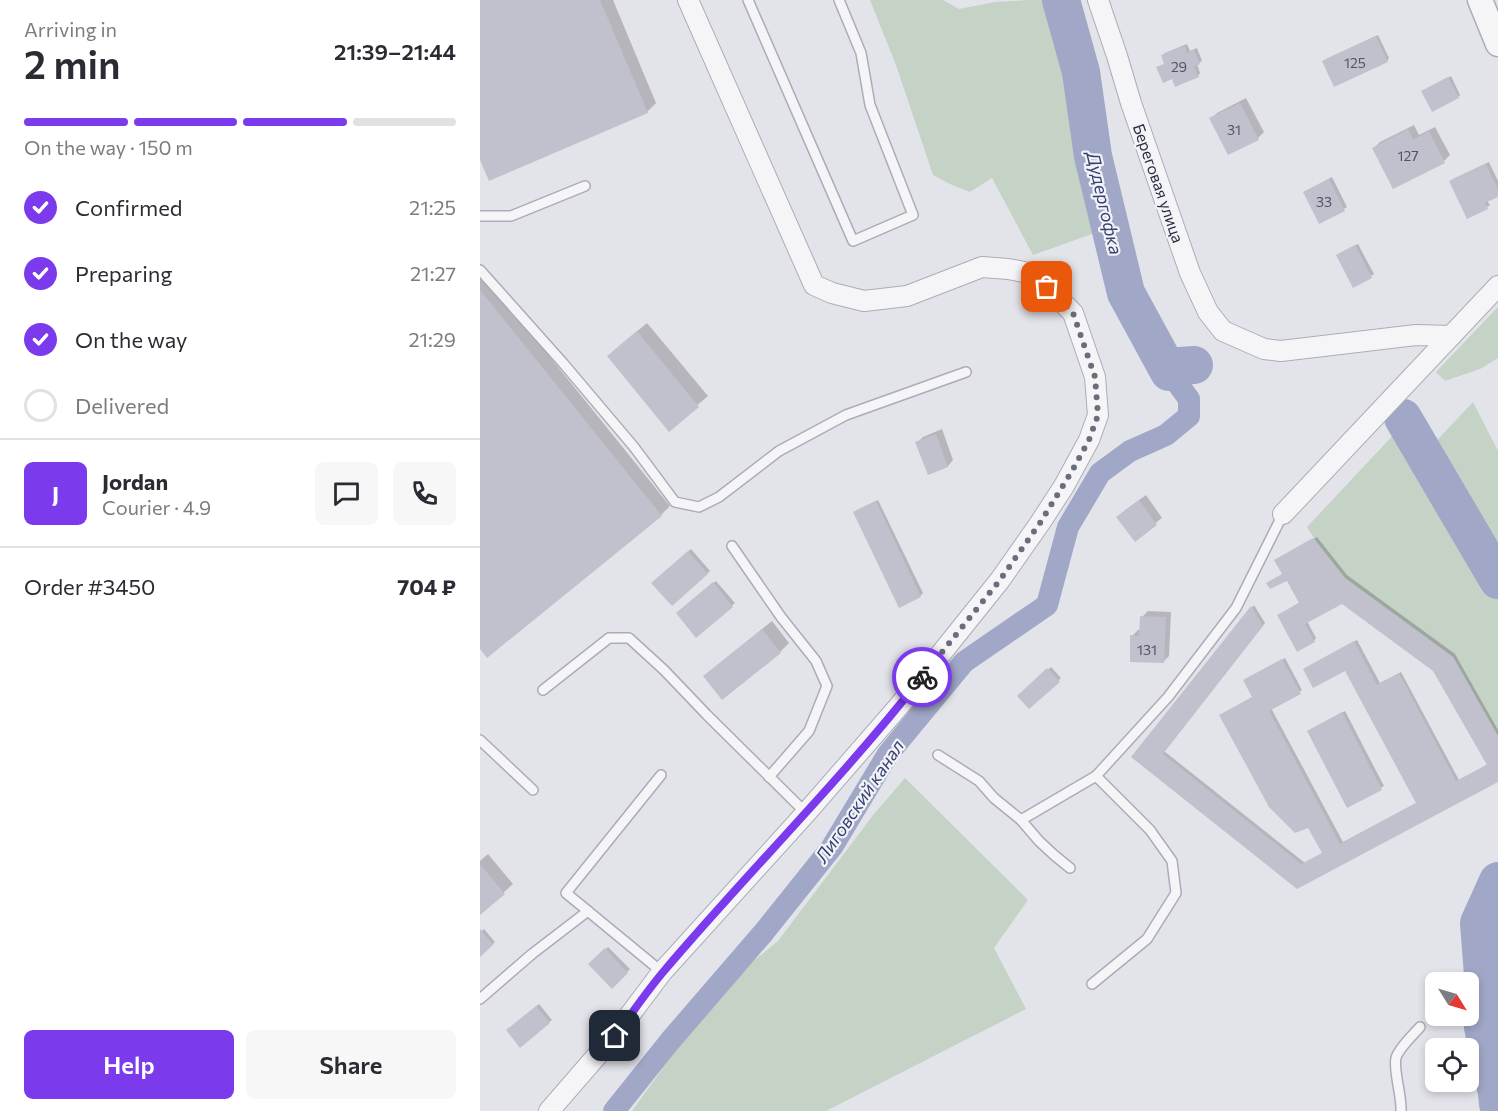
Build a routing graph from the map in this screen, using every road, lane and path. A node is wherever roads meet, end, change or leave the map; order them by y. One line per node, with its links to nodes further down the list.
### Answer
1 (688, 0): 22 (street)
2 (748, 0): 3 (lane)
3 (839, 0)
4 (1098, 0): 11 (street, Береговая улица)
5 (1480, 0): 6 (street)
6 (1498, 44)
7 (585, 186): 8 (lane)
8 (480, 216)
9 (480, 270): 12 (lane)
10 (1498, 286): 11 (street)
11 (1451, 336): 13 (street)
12 (966, 372)
13 (1283, 514): 19 (lane)
14 (732, 546): 20 (lane)
15 (543, 690): 20 (lane)
16 (482, 746): 21 (lane)
17 (938, 755): 23 (lane)
18 (661, 775): 25 (lane)
19 (1096, 776): 23 (lane); 27 (lane)
20 (769, 777): 22 (lane)
21 (533, 790)
22 (806, 813): 26 (street)
23 (1021, 820): 24 (lane)
24 (1070, 868)
25 (588, 911): 26 (lane); 28 (lane)
26 (662, 972): 30 (street)
27 (1092, 984)
28 (480, 999)
29 (1420, 1027): 31 (lane)
30 (549, 1111)
31 (1401, 1111)

